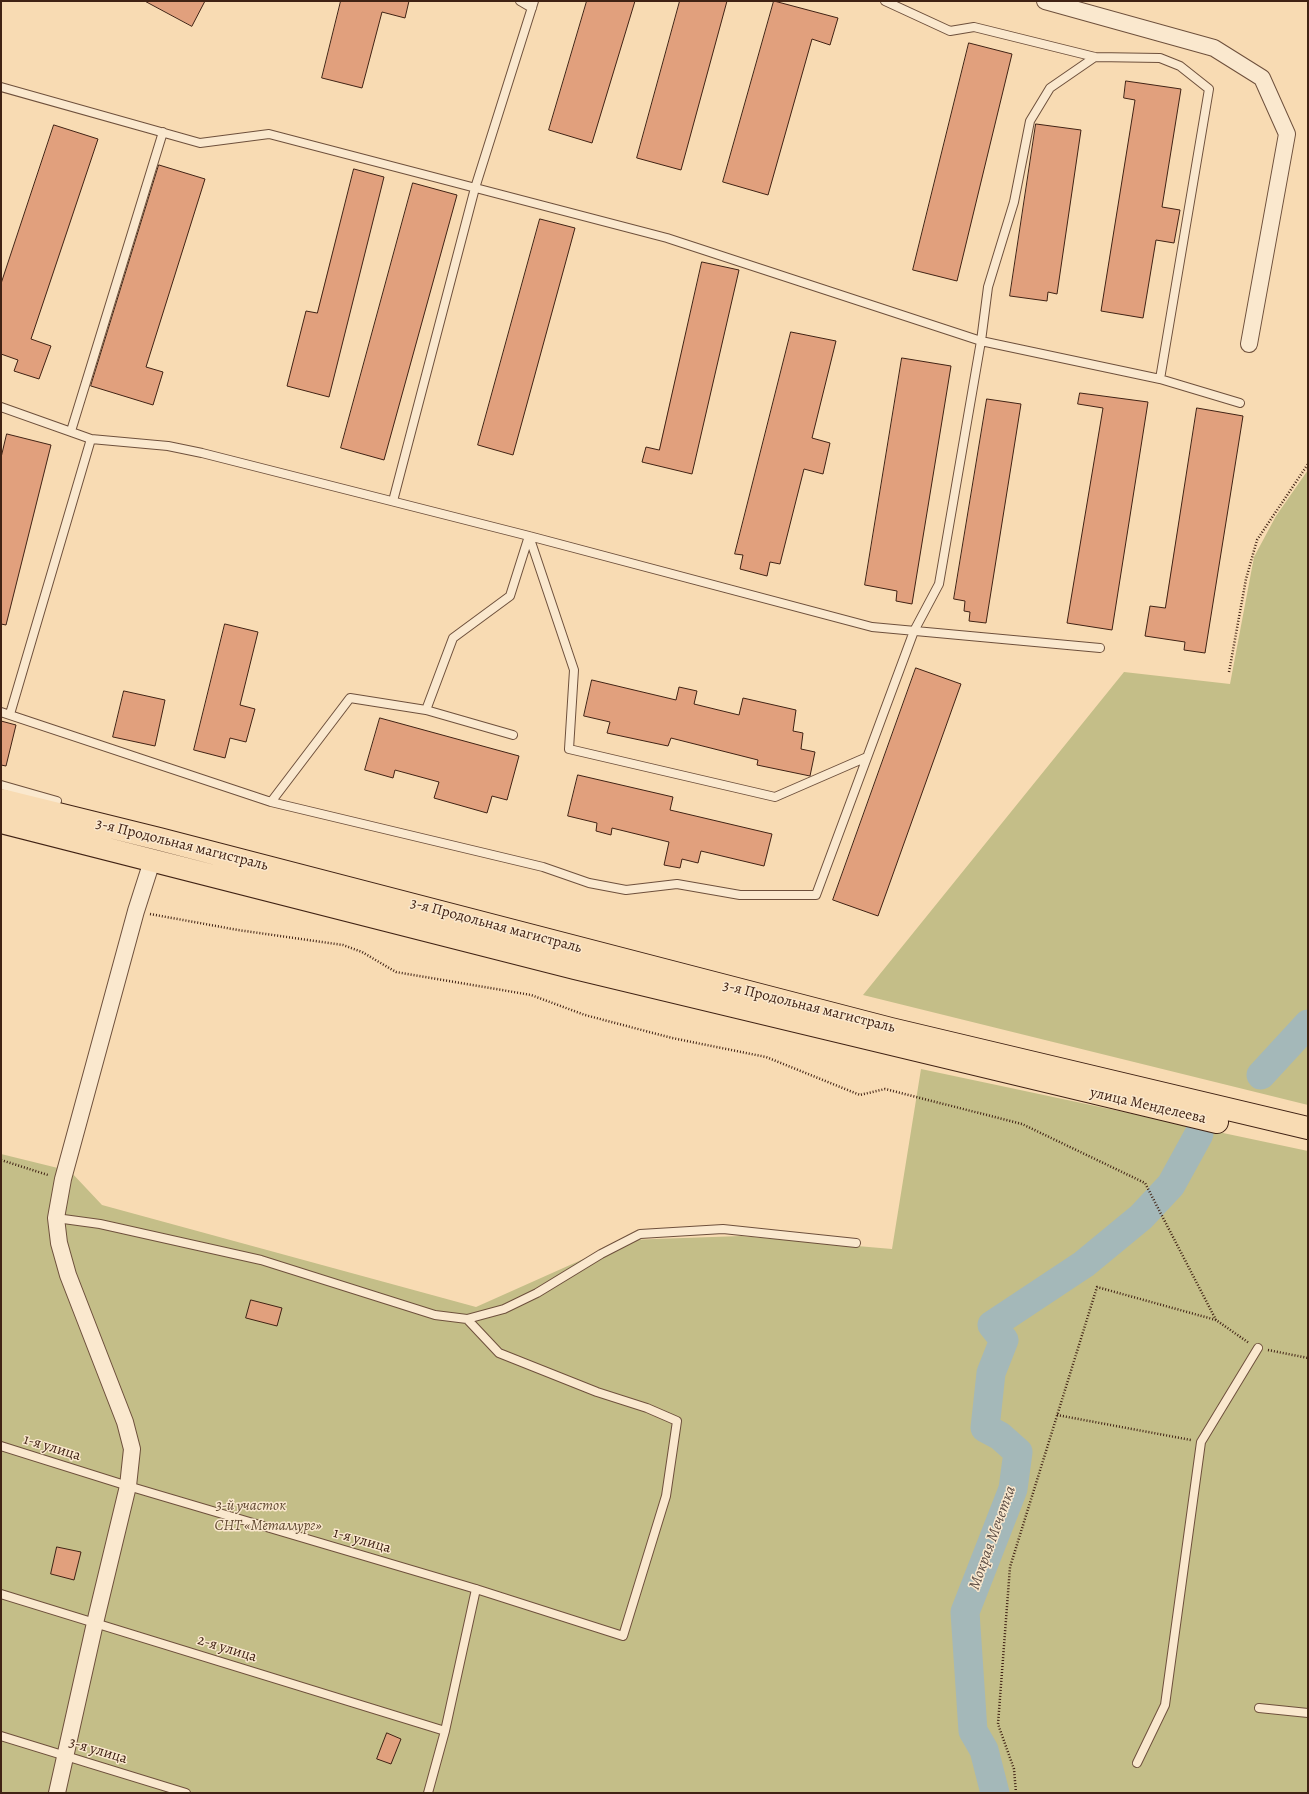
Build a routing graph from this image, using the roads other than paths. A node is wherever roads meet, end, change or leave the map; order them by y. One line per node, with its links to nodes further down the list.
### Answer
1 (520, 1): 4 (lane)
2 (885, 1): 5 (lane)
3 (1045, 1): 10 (street)
4 (533, 4): 8 (lane)
5 (1095, 57): 9 (lane); 11 (lane)
6 (1, 87): 7 (lane)
7 (163, 132): 8 (lane); 14 (lane)
8 (475, 188): 9 (lane); 16 (lane)
9 (981, 341): 11 (lane); 18 (lane)
10 (1249, 344)
11 (1160, 379): 12 (lane)
12 (1240, 403)
13 (1, 406): 14 (lane)
14 (71, 431): 15 (lane)
15 (91, 438): 16 (lane); 22 (lane)
16 (393, 501): 17 (lane)
17 (529, 536): 18 (lane); 20 (lane); 24 (lane)
18 (914, 631): 19 (lane); 24 (lane)
19 (1100, 648)
20 (426, 710): 23 (lane); 28 (lane)
21 (1, 712): 22 (lane)
22 (10, 714): 28 (lane)
23 (513, 735)
24 (867, 757): 28 (lane)
25 (1, 785): 27 (lane)
26 (1, 800): 31 (highway, 3-я Продольная магистраль)
27 (57, 801)
28 (271, 802)
29 (1, 822): 30 (highway, 3-я Продольная магистраль)
30 (152, 861): 31 (highway, 3-я Продольная магистраль); 34 (street)
31 (989, 1060): 32 (highway, улица Менделеева); 33 (highway, улица Менделеева)
32 (1308, 1128)
33 (1308, 1144)
34 (56, 1218): 36 (lane); 39 (street)
35 (856, 1243): 36 (lane)
36 (467, 1319): 40 (lane, 1-я улица)
37 (1258, 1348): 48 (lane)
38 (1, 1446): 39 (lane, 1-я улица)
39 (128, 1486): 40 (lane, 1-я улица); 42 (street)
40 (476, 1589): 45 (lane)
41 (1, 1594): 42 (lane, 2-я улица)
42 (95, 1623): 45 (lane, 2-я улица); 47 (street)
43 (1259, 1708): 44 (lane)
44 (1308, 1713)
45 (445, 1731): 51 (lane)
46 (1, 1736): 47 (lane, 3-я улица)
47 (64, 1756): 49 (street); 50 (lane, 3-я улица)
48 (1137, 1763)
49 (57, 1793)
50 (186, 1793)
51 (428, 1793)

